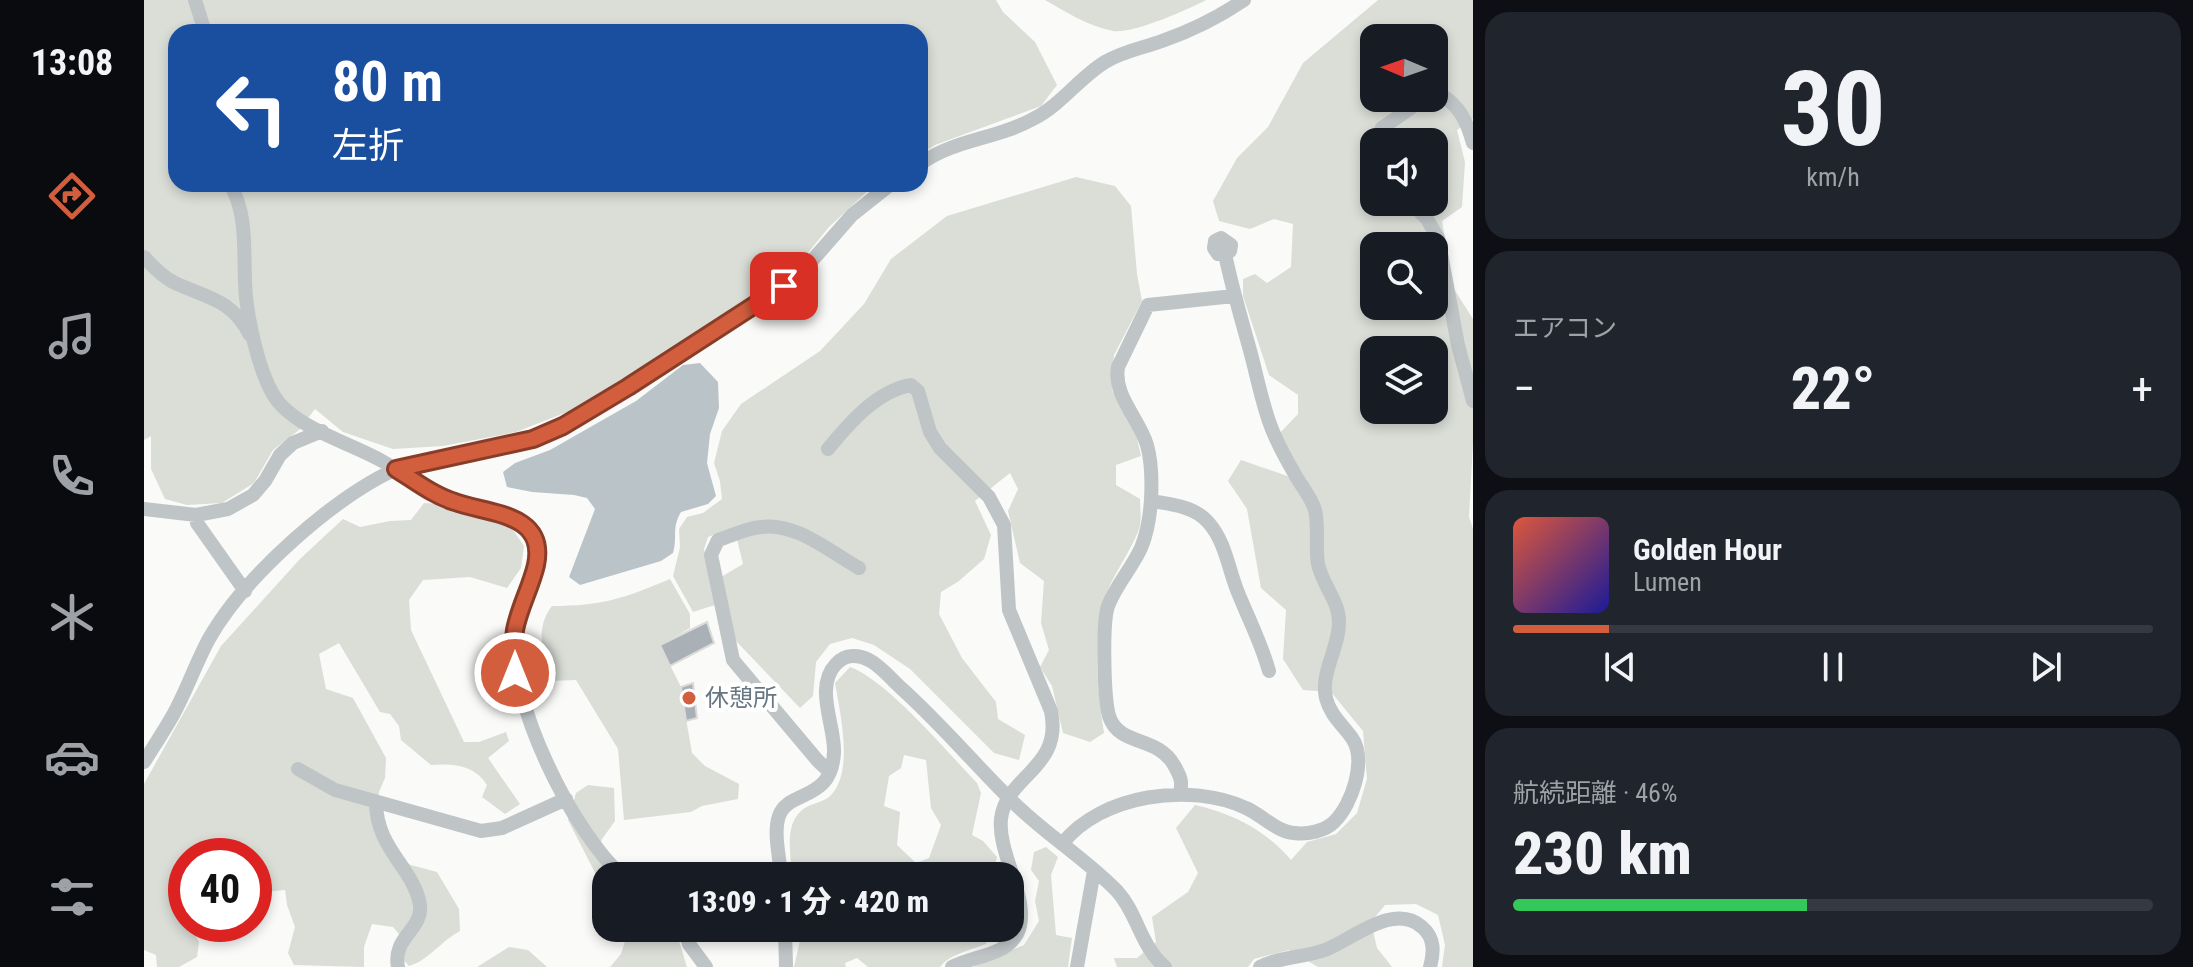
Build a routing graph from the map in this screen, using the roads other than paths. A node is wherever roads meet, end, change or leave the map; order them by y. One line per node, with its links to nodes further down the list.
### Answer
1 (195, 0): 3 (street)
2 (1244, 0): 8 (street)
3 (202, 24)
4 (1448, 99): 7 (street)
5 (1405, 112): 6 (street)
6 (1382, 128)
7 (1473, 143)
8 (928, 159)
9 (235, 192): 15 (street)
10 (881, 192): 19 (street)
11 (1424, 216): 16 (street)
12 (1225, 254): 14 (street)
13 (144, 257): 15 (street)
14 (1234, 296): 20 (street); 29 (street)
15 (256, 346): 17 (street)
16 (1473, 401)
17 (322, 431): 19 (street); 22 (street)
18 (828, 449): 31 (street)
19 (396, 469): 24 (street); 30 (street)
20 (1151, 501): 25 (street); 29 (street)
21 (144, 509): 22 (street)
22 (196, 515): 24 (street)
23 (859, 568): 28 (street)
24 (245, 591): 26 (street)
25 (1269, 671)
26 (144, 762)
27 (298, 769): 32 (street)
28 (830, 772): 31 (street); 35 (street)
29 (1180, 793): 33 (street)
30 (566, 799): 32 (street); 34 (street)
31 (1009, 799): 33 (street); 42 (street)
32 (376, 802): 39 (street)
33 (1062, 844): 36 (street)
34 (608, 862)
35 (780, 862)
36 (1094, 871): 43 (street); 44 (street)
37 (688, 942): 40 (street)
38 (785, 942): 41 (street)
39 (398, 967)
40 (706, 967)
41 (786, 967)
42 (952, 967)
43 (1077, 967)
44 (1165, 967)
45 (1260, 967): 46 (street)
46 (1430, 967)

